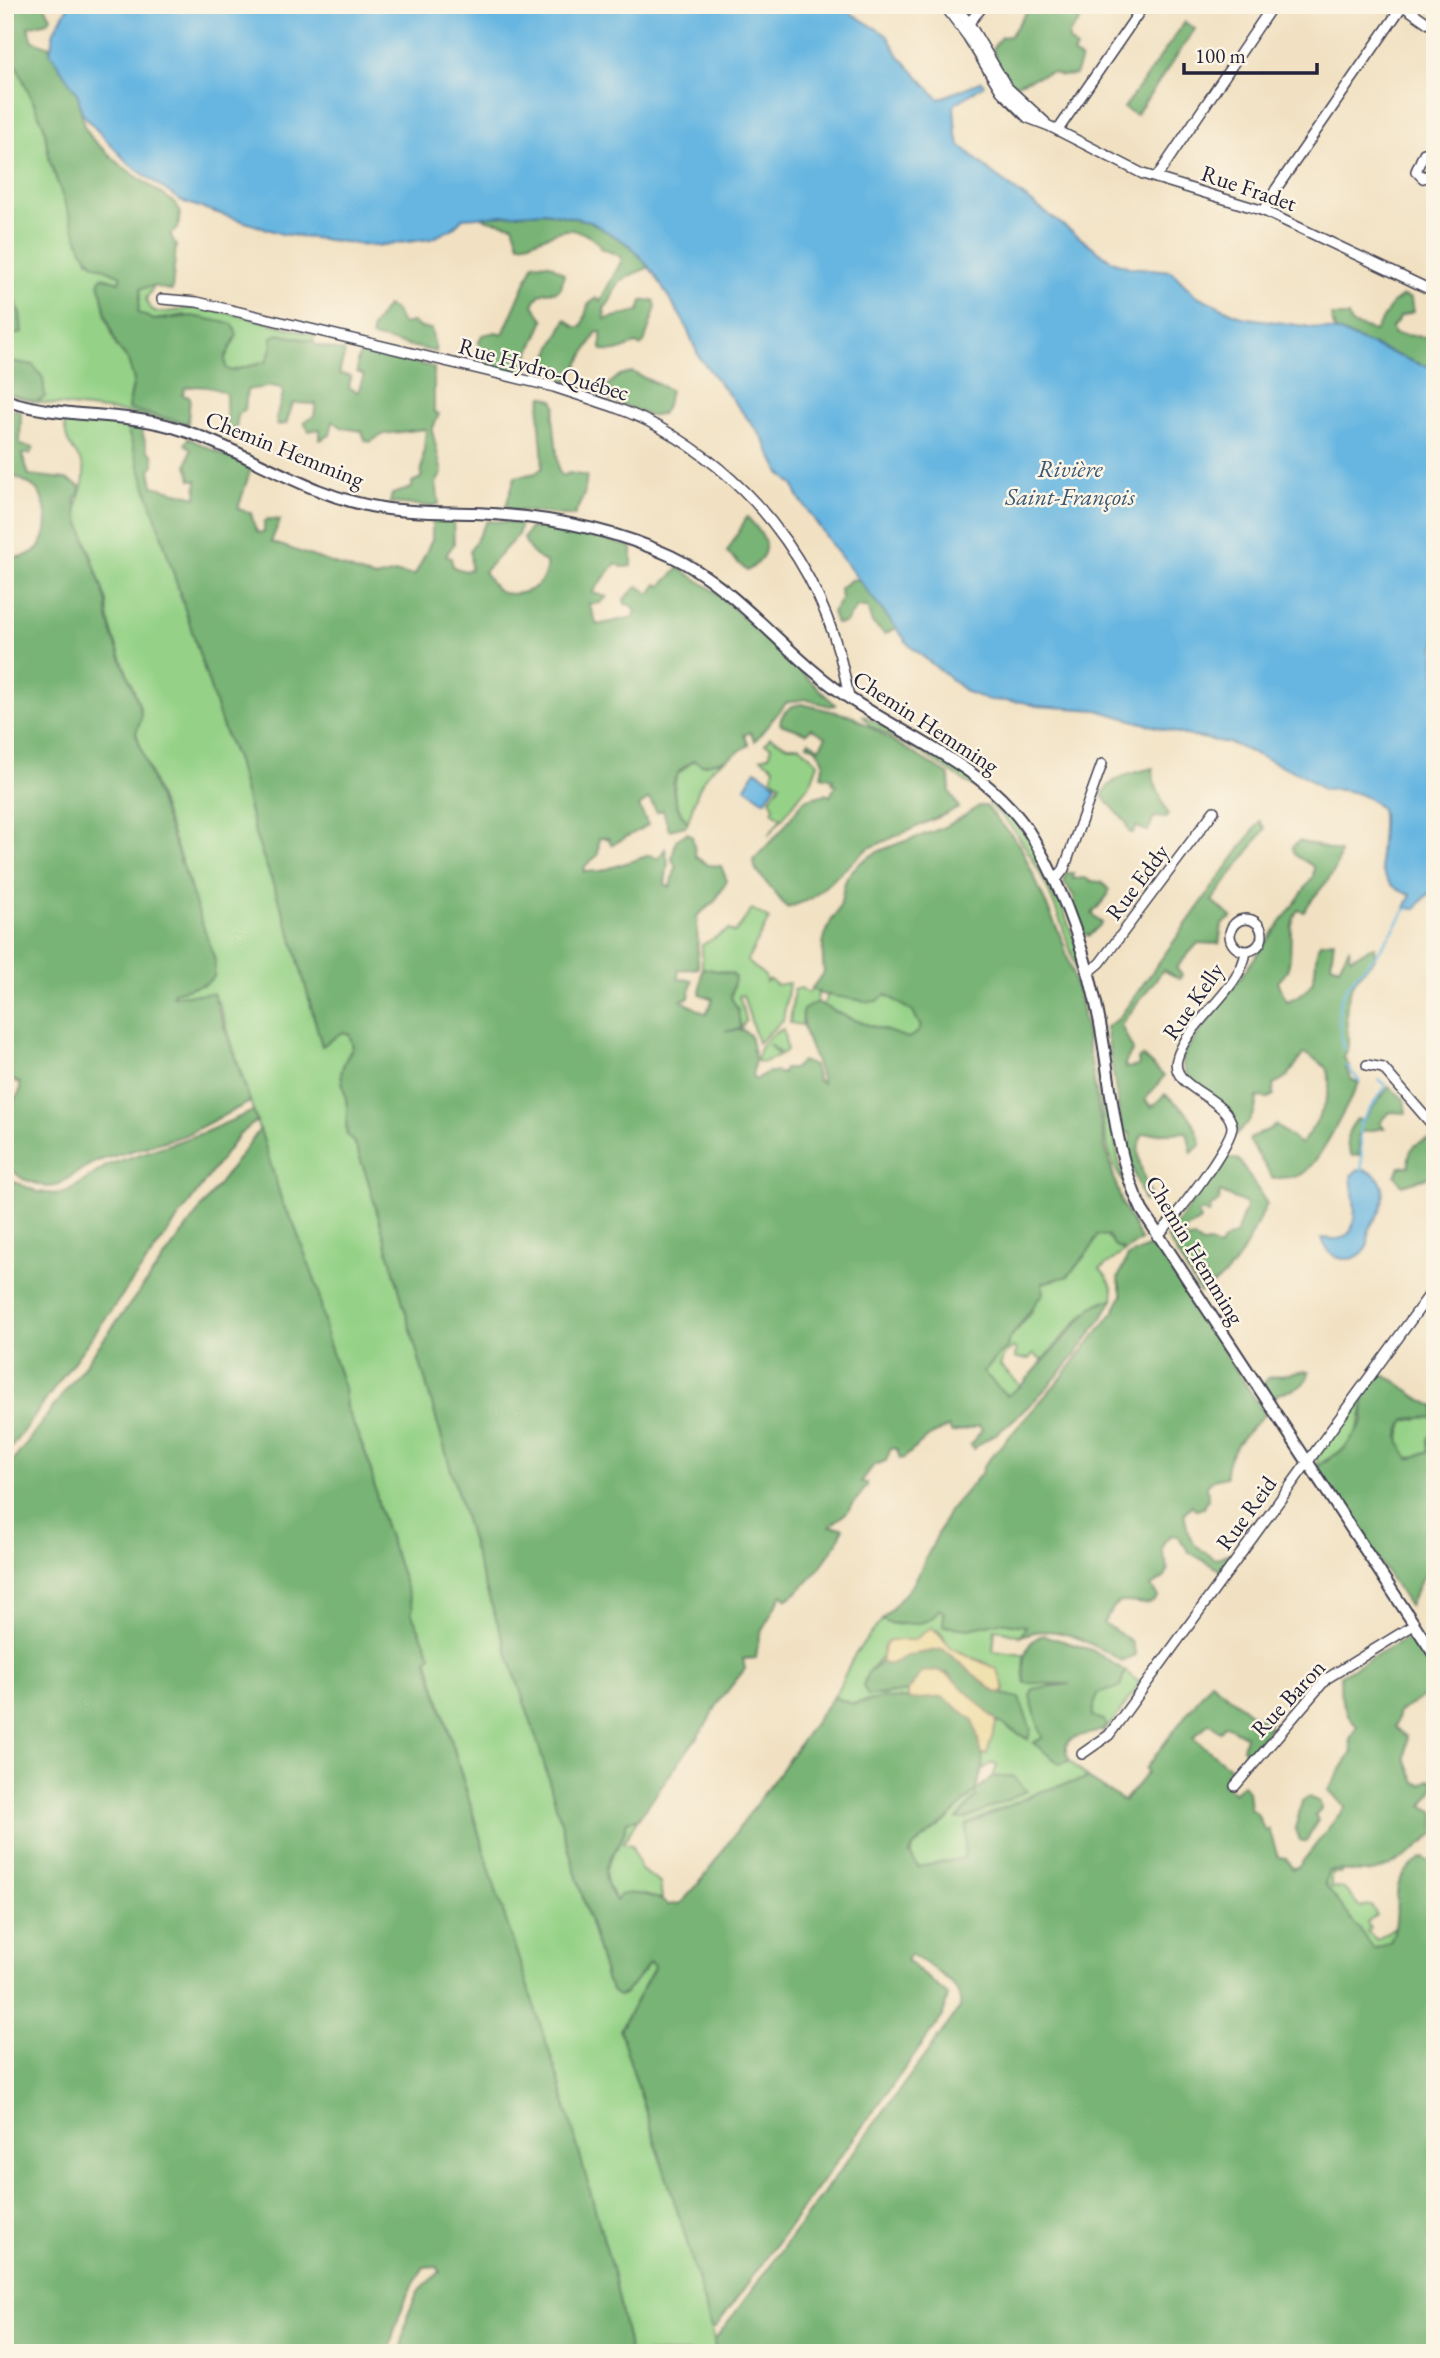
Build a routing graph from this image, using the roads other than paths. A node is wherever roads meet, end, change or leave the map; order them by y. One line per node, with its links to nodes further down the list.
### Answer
1 (944, 5): 7 (street, Rue Fradet)
2 (954, 5): 7 (street, Rue Fradet)
3 (984, 5): 7 (street)
4 (1144, 5): 9 (street)
5 (1273, 5): 12 (street)
6 (1402, 5): 8 (street); 13 (street)
7 (966, 26): 9 (street, Rue Fradet)
8 (1435, 28)
9 (1053, 128): 12 (street, Rue Fradet)
10 (1435, 159): 11 (street)
11 (1435, 170)
12 (1156, 178): 13 (street, Rue Fradet)
13 (1264, 211): 14 (street, Rue Fradet)
14 (1435, 292)
15 (162, 299): 17 (street, Rue Hydro-Québec)
16 (5, 400): 18 (street, Chemin Hemming)
17 (845, 673): 18 (street); 19 (street, Rue Hydro-Québec)
18 (830, 685): 19 (street, Chemin Hemming)
19 (849, 698): 22 (street, Chemin Hemming)
20 (1102, 764): 22 (street)
21 (1213, 811): 24 (street, Rue Eddy)
22 (1055, 881): 24 (street, Chemin Hemming)
23 (1246, 951): 27 (street, Rue Kelly)
24 (1088, 973): 27 (street, Chemin Hemming)
25 (1367, 1065): 26 (street)
26 (1435, 1128)
27 (1157, 1236): 29 (street, Chemin Hemming)
28 (1435, 1287): 29 (street, Rue Reid)
29 (1307, 1462): 30 (street, Chemin Hemming); 32 (street, Rue Reid)
30 (1414, 1625): 31 (street, Chemin Hemming); 33 (street, Rue Baron)
31 (1435, 1656)
32 (1082, 1754)
33 (1235, 1786)

